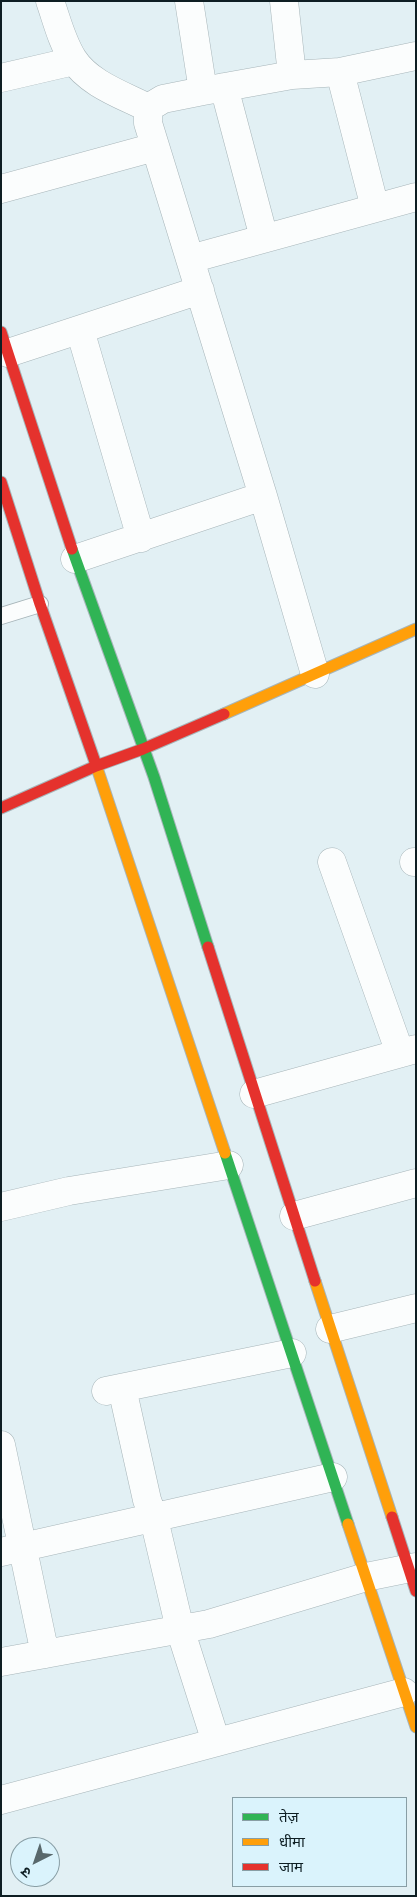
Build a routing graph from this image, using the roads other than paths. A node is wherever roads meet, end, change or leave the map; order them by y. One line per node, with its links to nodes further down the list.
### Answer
1 (50, 1): 5 (street)
2 (190, 1): 9 (street)
3 (284, 1): 7 (street)
4 (416, 56): 6 (street)
5 (74, 61): 8 (street); 10 (street)
6 (340, 72): 7 (street); 14 (street)
7 (292, 74): 9 (street)
8 (1, 78)
9 (214, 89): 10 (street); 15 (street)
10 (148, 108): 11 (street)
11 (155, 148): 12 (street); 16 (street)
12 (1, 190)
13 (416, 197): 14 (street)
14 (375, 208): 15 (street)
15 (264, 238): 16 (street)
16 (190, 259): 17 (street)
17 (200, 290): 18 (street); 21 (street)
18 (80, 330): 19 (street); 22 (street)
19 (5, 343): 23 (street)
20 (1, 482): 24 (street)
21 (263, 496): 22 (street); 27 (street)
22 (141, 538): 23 (street)
23 (75, 559): 28 (street)
24 (40, 604): 25 (lane); 29 (street)
25 (1, 616)
26 (416, 629): 27 (street)
27 (315, 674): 28 (street)
28 (140, 750): 29 (street); 33 (street)
29 (101, 764): 30 (street); 34 (street)
30 (1, 808)
31 (332, 862): 32 (street)
32 (408, 1051): 33 (street)
33 (254, 1094): 37 (street)
34 (229, 1166): 36 (street); 40 (street)
35 (416, 1183): 37 (street)
36 (1, 1207)
37 (294, 1216): 39 (street)
38 (416, 1308): 39 (street)
39 (330, 1329): 45 (street)
40 (292, 1352): 42 (street); 43 (street)
41 (1, 1445): 44 (street)
42 (333, 1477): 43 (street); 45 (street)
43 (154, 1518): 44 (street); 46 (street)
44 (12, 1550): 47 (street)
45 (397, 1575): 46 (street); 49 (street)
46 (180, 1629): 47 (street); 51 (street)
47 (44, 1654): 48 (street)
48 (1, 1662)
49 (404, 1692): 50 (street); 51 (street)
50 (416, 1727)
51 (216, 1742): 52 (street)
52 (1, 1800)

